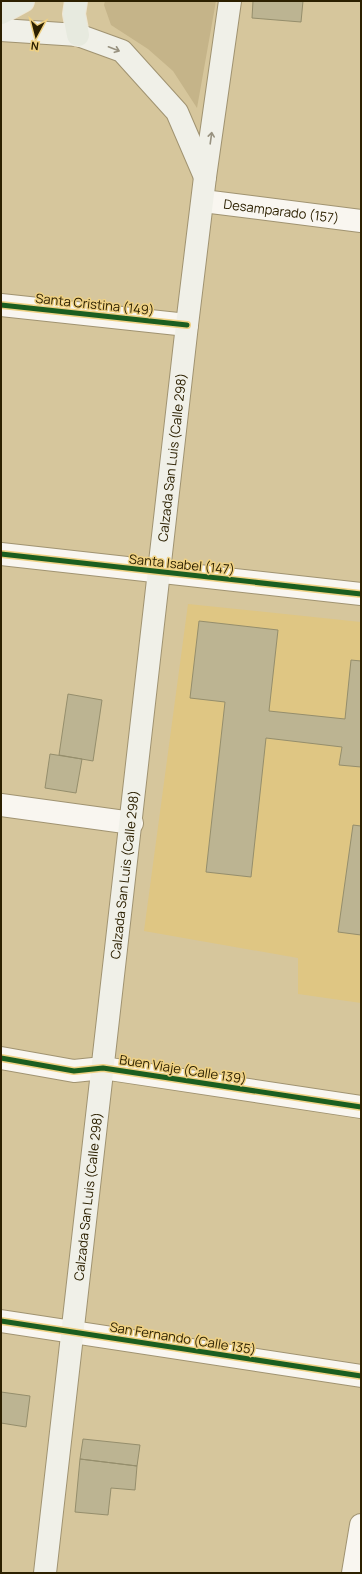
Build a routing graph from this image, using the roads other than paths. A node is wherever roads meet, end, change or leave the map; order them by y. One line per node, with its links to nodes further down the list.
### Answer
1 (23, 1): 4 (main road)
2 (76, 1): 6 (main road)
3 (230, 1): 7 (main road, Calzada San Luis (Calle 298), one-way to 3)
4 (1, 13)
5 (1, 30): 6 (main road, Calzada San Luis (Calle 298))
6 (78, 35): 7 (main road, Calzada San Luis (Calle 298), one-way to 7)
7 (205, 177): 8 (main road, Calzada San Luis (Calle 298))
8 (203, 201): 9 (street, Desamparado (157)); 11 (main road, Calzada San Luis (Calle 298))
9 (361, 221)
10 (1, 306): 11 (street, Santa Cristina (149))
11 (187, 325): 13 (main road, Calzada San Luis (Calle 298))
12 (1, 554): 13 (street, Santa Isabel (147))
13 (159, 572): 14 (street, Santa Isabel (147)); 16 (main road, Calzada San Luis (Calle 298))
14 (361, 594)
15 (1, 805): 16 (street)
16 (132, 824): 18 (main road, Calzada San Luis (Calle 298))
17 (1, 1058): 18 (street, Buen Viaje (Calle 139))
18 (103, 1068): 19 (street, Buen Viaje (Calle 139)); 21 (main road, Calzada San Luis (Calle 298))
19 (361, 1107)
20 (1, 1321): 21 (street, San Fernando (Calle 135))
21 (73, 1332): 22 (street, San Fernando (Calle 135)); 24 (main road, Calzada San Luis (Calle 298))
22 (361, 1376)
23 (361, 1525): 25 (street)
24 (45, 1573)
25 (353, 1573)

